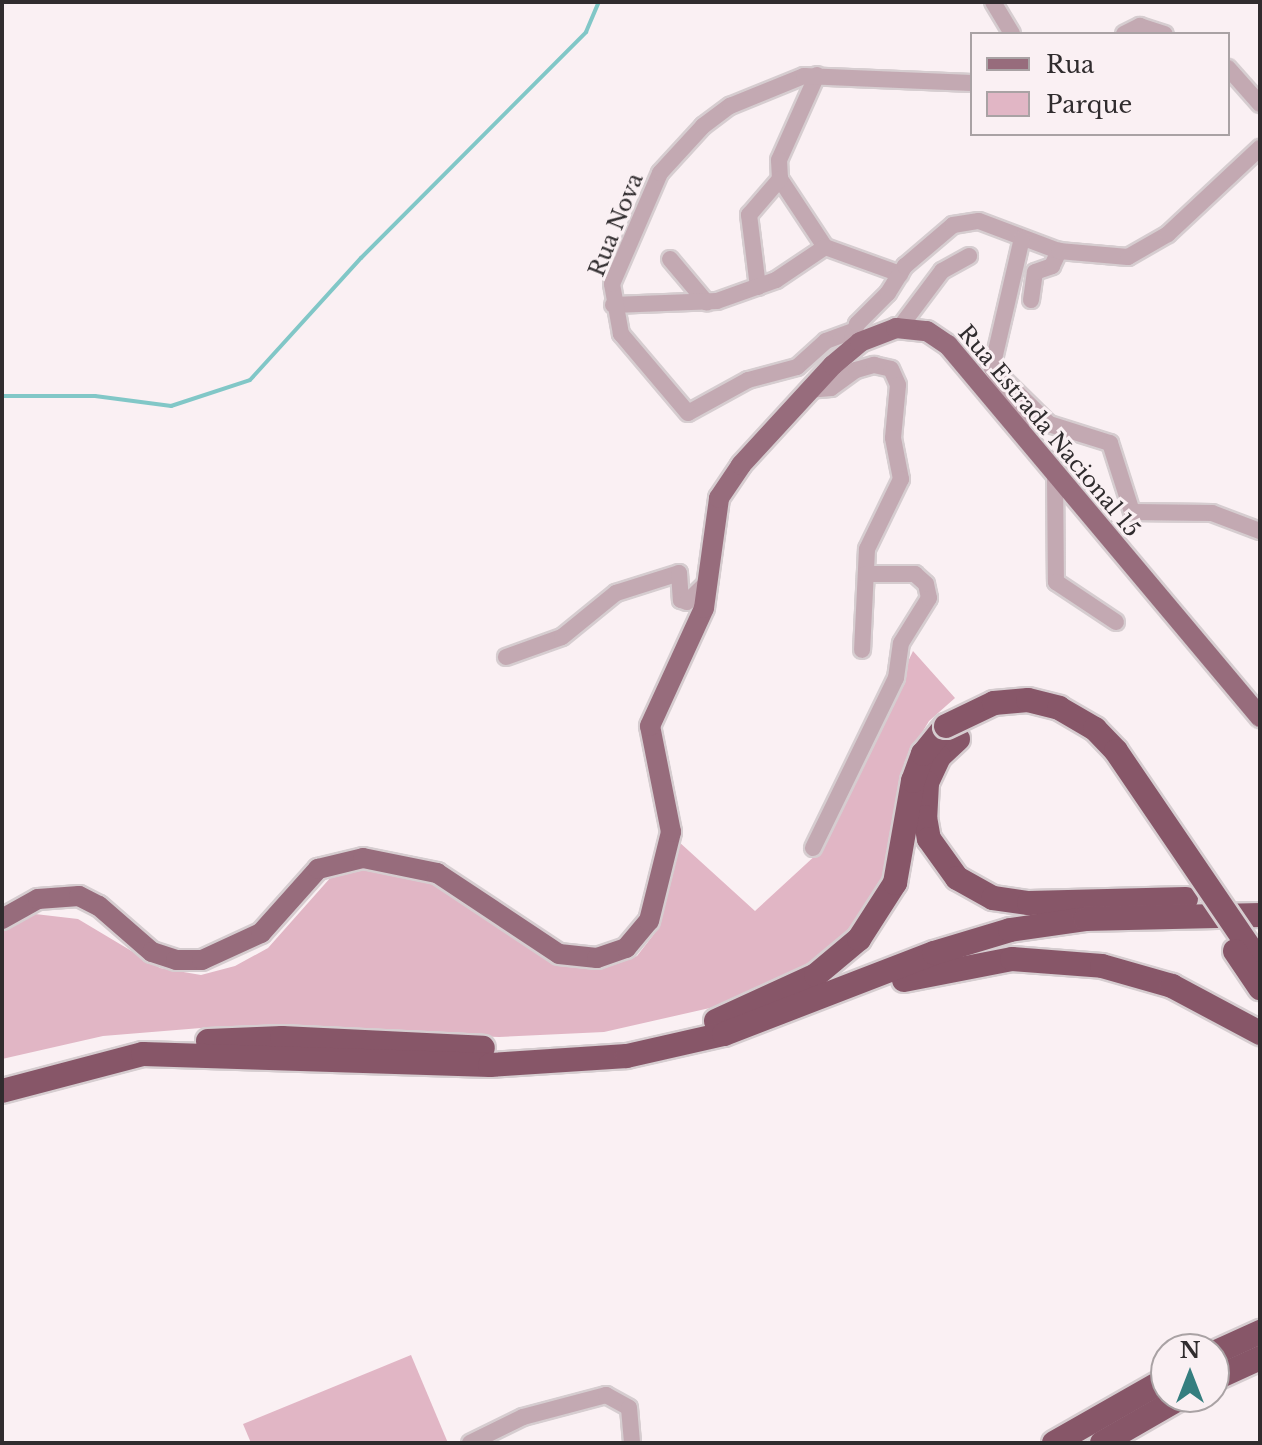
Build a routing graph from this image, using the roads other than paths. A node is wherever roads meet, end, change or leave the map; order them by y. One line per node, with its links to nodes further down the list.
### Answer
1 (993, 2): 2 (street)
2 (1011, 32)
3 (1129, 32): 4 (street)
4 (1160, 32)
5 (1230, 70): 8 (street)
6 (817, 75): 7 (street, Rua Nova); 10 (street); 20 (street, Rua Nova)
7 (970, 83)
8 (1260, 104)
9 (1260, 148): 13 (street)
10 (780, 179): 12 (street); 17 (street)
11 (1022, 238): 13 (street); 16 (street); 23 (street)
12 (825, 247): 16 (street); 17 (street)
13 (1059, 251): 18 (street)
14 (969, 256): 21 (street)
15 (670, 259): 19 (street)
16 (900, 274): 22 (street)
17 (758, 287): 19 (street)
18 (1031, 300)
19 (707, 303): 20 (street)
20 (613, 305): 22 (street, Rua Nova)
21 (900, 327): 22 (main road); 25 (main road, Rua Estrada Nacional 15)
22 (853, 339): 24 (main road)
23 (992, 368): 25 (street); 27 (street)
24 (808, 390): 28 (street); 29 (main road)
25 (1022, 434): 26 (main road, Rua Estrada Nacional 15)
26 (1055, 474): 30 (street); 33 (main road, Rua Estrada Nacional 15)
27 (1260, 531)
28 (866, 574): 31 (street); 35 (street)
29 (709, 581): 32 (street); 38 (main road)
30 (1116, 622)
31 (862, 650)
32 (506, 657)
33 (1260, 717)
34 (952, 733): 36 (highway); 39 (highway, bridge); 40 (highway, bridge); 41 (highway)
35 (813, 848)
36 (1260, 902): 41 (highway)
37 (1260, 915): 43 (highway)
38 (2, 919)
39 (1260, 963)
40 (1260, 988)
41 (716, 1021): 44 (highway)
42 (1260, 1033): 43 (highway)
43 (247, 1057): 45 (highway)
44 (2, 1078)
45 (2, 1091)
46 (1260, 1332): 47 (highway)
47 (1230, 1346)
48 (1260, 1358): 49 (highway)
49 (1230, 1372)
50 (1150, 1388): 54 (highway)
51 (1154, 1413): 55 (highway)
52 (470, 1443): 53 (street)
53 (632, 1443)
54 (1054, 1443)
55 (1102, 1443)

